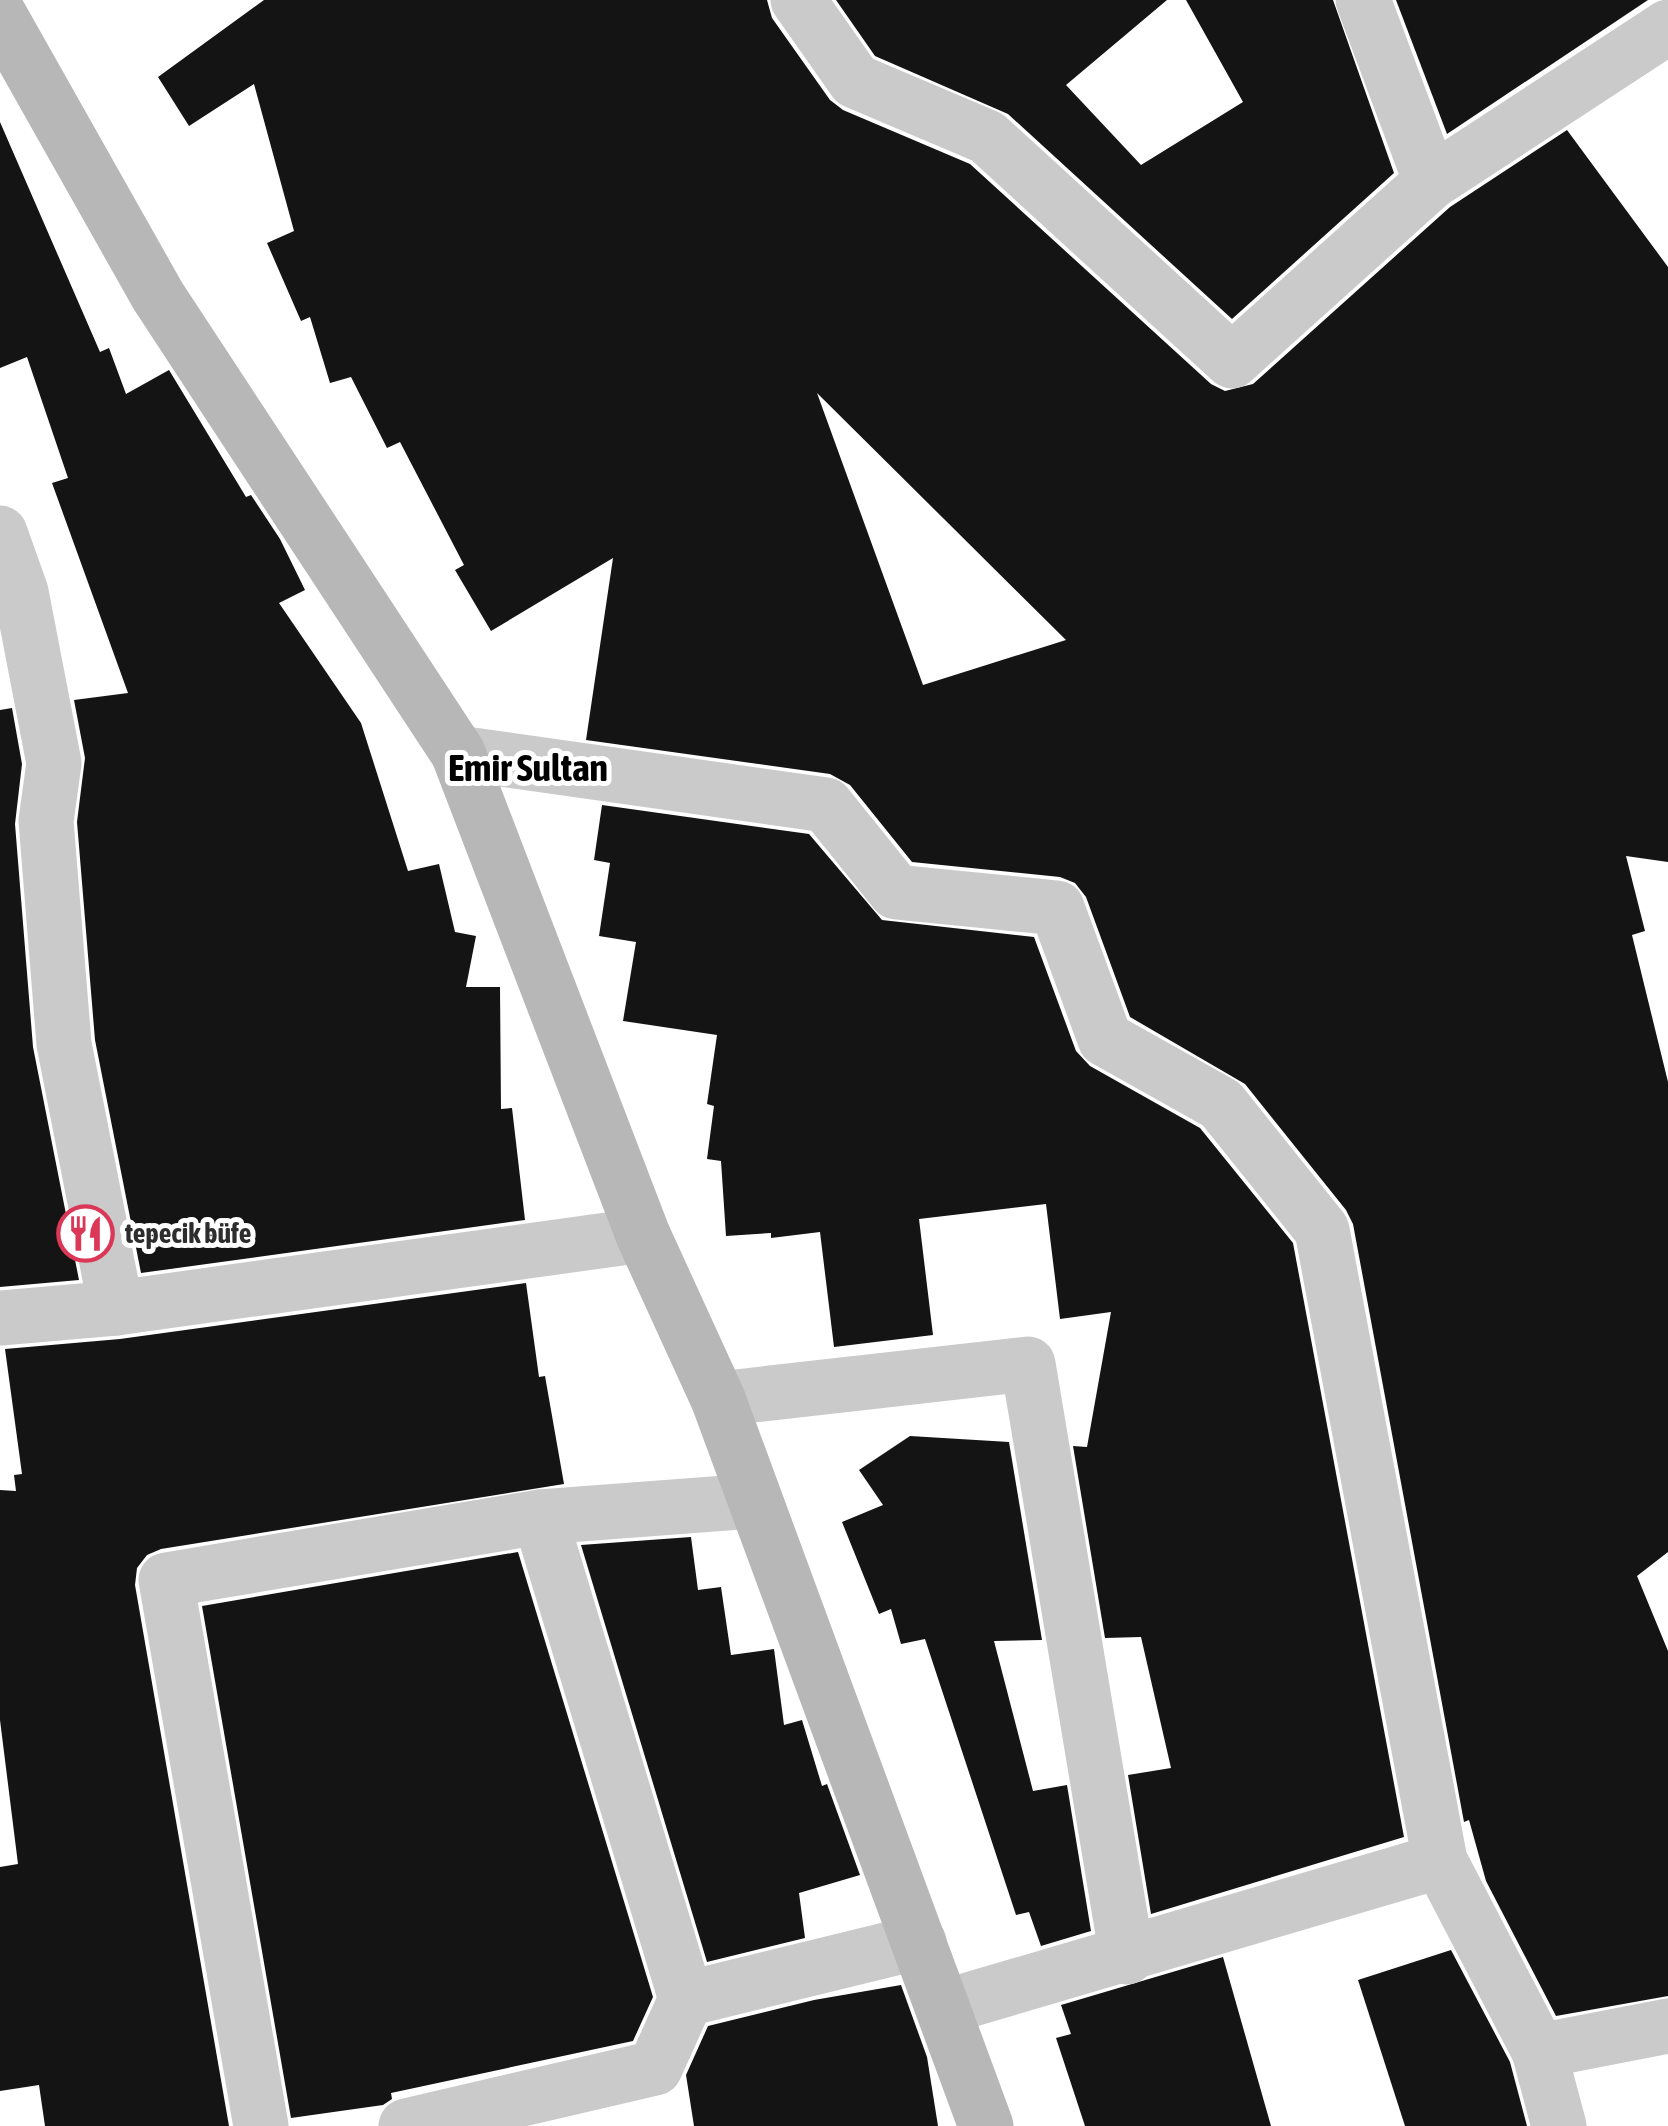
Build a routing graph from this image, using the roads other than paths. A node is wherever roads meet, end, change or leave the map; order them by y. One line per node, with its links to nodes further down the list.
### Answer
1 (798, 0): 5 (street)
2 (1363, 0): 5 (street)
3 (0, 16): 7 (street)
4 (1668, 26): 5 (street)
5 (1431, 182)
6 (0, 533): 9 (street)
7 (458, 753): 8 (street); 14 (street)
8 (643, 1236): 9 (street); 11 (street)
9 (116, 1308): 10 (street)
10 (0, 1318)
11 (718, 1399): 12 (street); 16 (street)
12 (753, 1501): 13 (street); 15 (street)
13 (540, 1517): 17 (street); 21 (street)
14 (1440, 1861): 16 (street); 20 (street)
15 (919, 1942): 17 (street); 18 (street)
16 (1127, 1957): 18 (street)
17 (686, 1999): 22 (street)
18 (945, 2007): 23 (street)
19 (1668, 2026): 20 (street)
20 (1539, 2052): 24 (street)
21 (261, 2126)
22 (406, 2126)
23 (986, 2126)
24 (1558, 2126)

